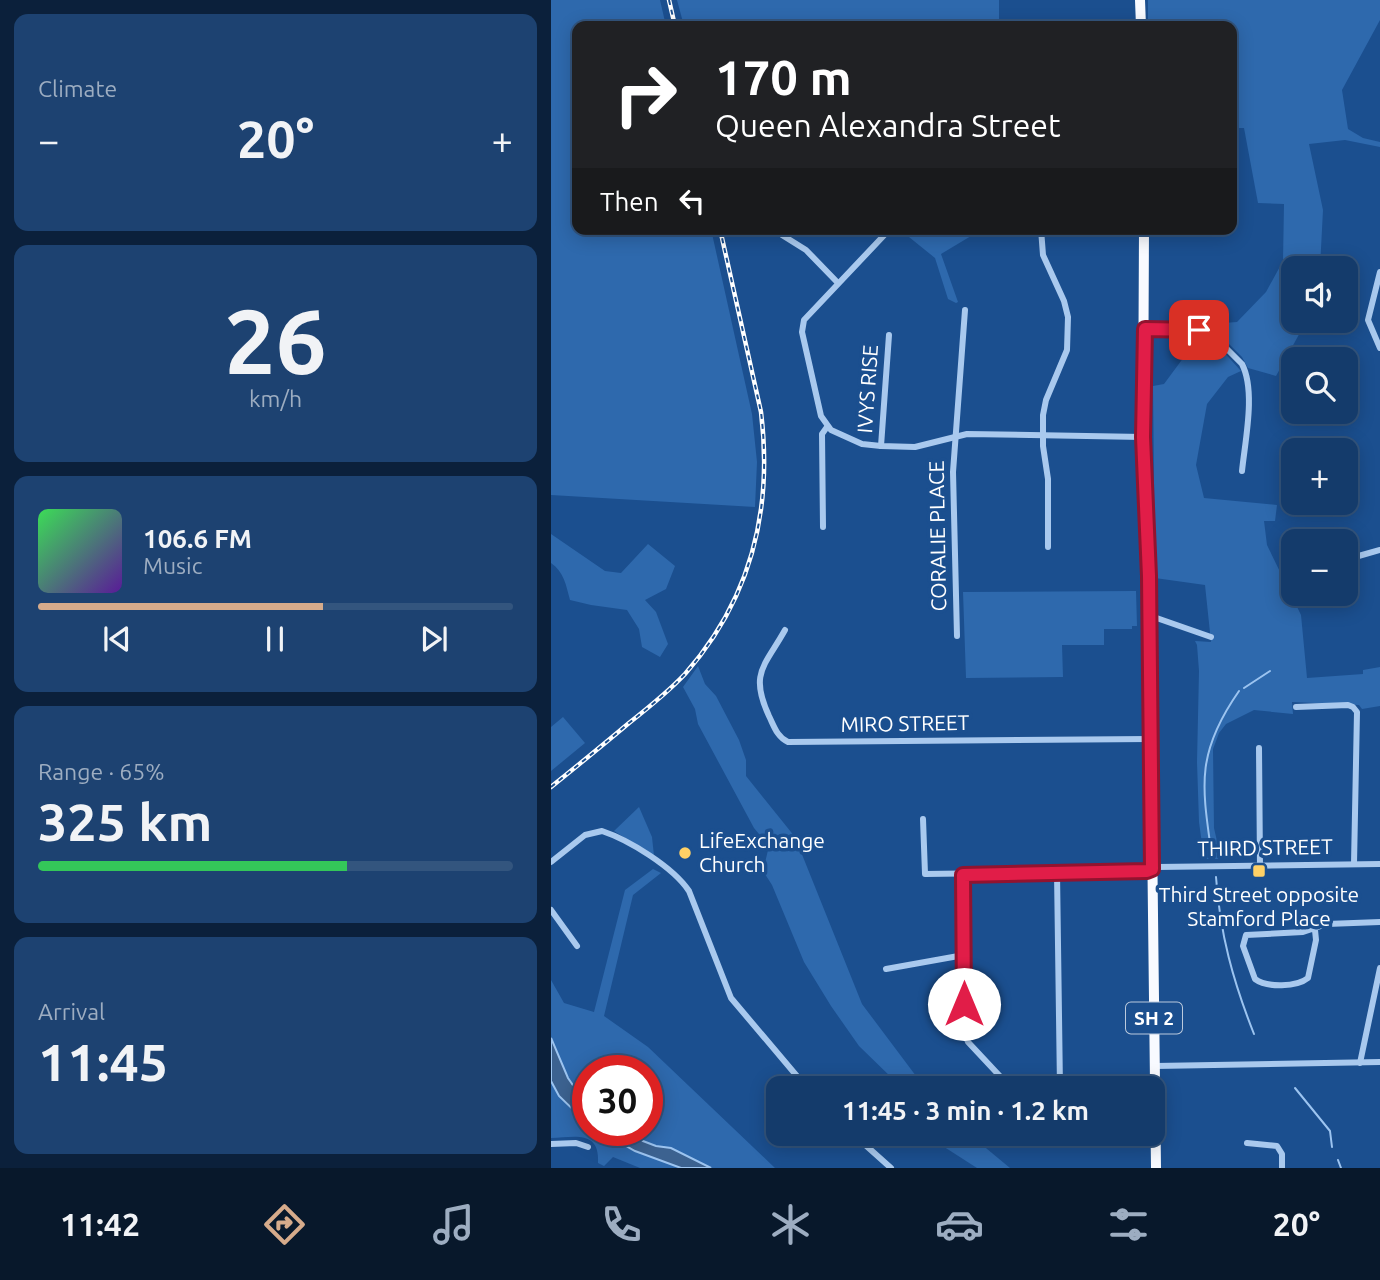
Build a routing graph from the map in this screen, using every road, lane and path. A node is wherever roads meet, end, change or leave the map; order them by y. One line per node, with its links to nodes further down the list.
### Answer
1 (1141, 0): 2 (highway)
2 (1141, 21)
3 (782, 235): 8 (street)
4 (884, 235): 8 (street)
5 (1041, 235): 15 (street)
6 (1144, 235): 11 (highway, SH 2)
7 (1380, 272): 9 (street)
8 (839, 283): 14 (street)
9 (1378, 285): 13 (street)
10 (965, 310): 16 (street, CORALIE PLACE)
11 (1145, 329): 17 (highway, SH 2); 19 (street)
12 (889, 335): 18 (street, IVYS RISE)
13 (1380, 348)
14 (827, 428): 18 (street); 20 (street)
15 (1043, 435): 16 (street); 17 (street); 21 (street)
16 (957, 436): 18 (street); 26 (street, CORALIE PLACE)
17 (1143, 437): 24 (highway, SH 2)
18 (881, 446)
19 (1242, 471)
20 (823, 527)
21 (1048, 547)
22 (1380, 550): 23 (street)
23 (1358, 556)
24 (1148, 615): 27 (street); 29 (highway, SH 2)
25 (785, 629): 29 (street, MIRO STREET)
26 (957, 636)
27 (1211, 637)
28 (1297, 707): 33 (street)
29 (1150, 739): 36 (highway, SH 2)
30 (1259, 748): 35 (street)
31 (923, 819): 38 (street, THIRD STREET)
32 (551, 862): 49 (street)
33 (1354, 864): 34 (street, THIRD STREET); 35 (street, THIRD STREET)
34 (1380, 864)
35 (1260, 866): 36 (street, THIRD STREET)
36 (1152, 869): 37 (street, THIRD STREET); 48 (highway, SH 2)
37 (1057, 872): 38 (street, THIRD STREET); 51 (street)
38 (963, 875): 43 (street)
39 (551, 910): 42 (street)
40 (1380, 922): 41 (street)
41 (1315, 930): 41 (street)
42 (577, 946)
43 (964, 955): 45 (street); 50 (street)
44 (1380, 968): 47 (street)
45 (886, 969)
46 (1380, 1062): 47 (street)
47 (1359, 1063): 48 (street)
48 (1155, 1066): 52 (highway, SH 2)
49 (797, 1076)
50 (1000, 1076)
51 (1060, 1076)
52 (1155, 1076)
53 (1247, 1143): 60 (street)
54 (551, 1144): 57 (street)
55 (866, 1146): 58 (street)
56 (1155, 1146): 59 (highway, SH 2)
57 (588, 1147)
58 (891, 1168)
59 (1156, 1168)
60 (1282, 1168)

